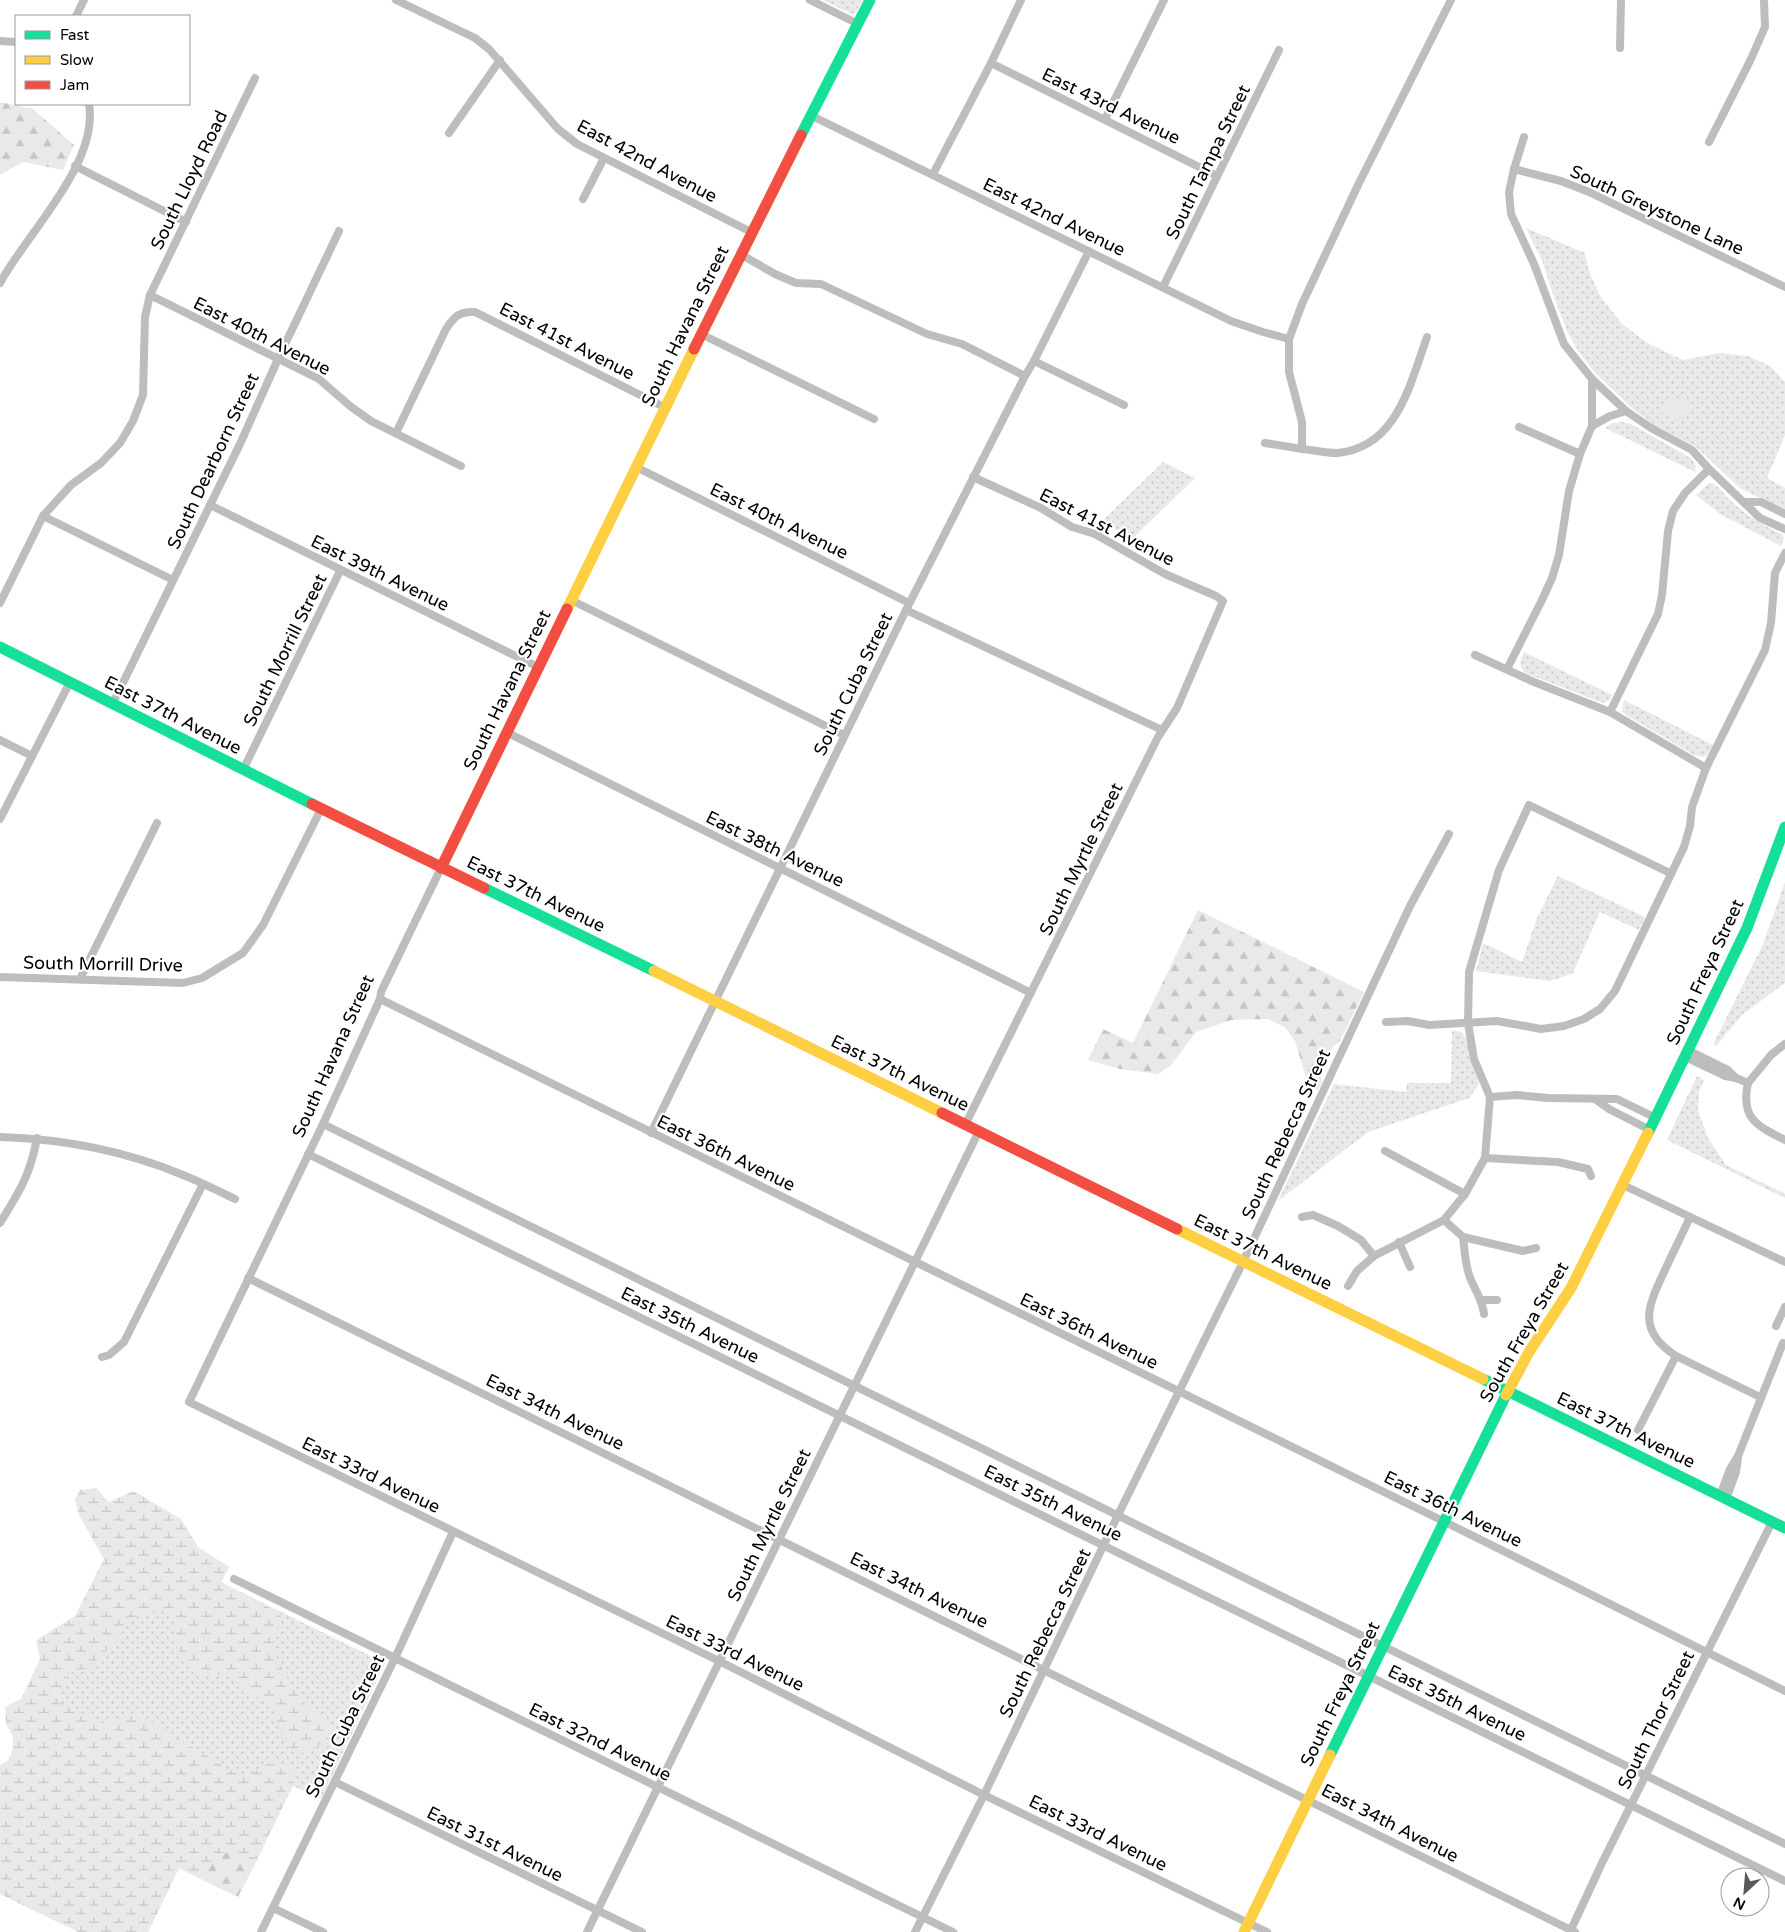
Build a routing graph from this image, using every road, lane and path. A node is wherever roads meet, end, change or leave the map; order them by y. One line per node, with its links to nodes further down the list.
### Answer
1 (84, 0): 10 (street)
2 (396, 0): 16 (street, East 42nd Avenue)
3 (810, 0): 11 (street)
4 (870, 0): 11 (street, South Havana Street)
5 (1021, 0): 17 (street)
6 (1164, 0): 21 (street)
7 (1451, 0): 42 (street)
8 (1621, 0): 14 (street)
9 (1764, 0): 24 (street)
10 (76, 15)
11 (858, 24): 20 (street, South Havana Street)
12 (0, 40): 13 (street)
13 (15, 42)
14 (1620, 48)
15 (1280, 50): 29 (street, South Tampa Street)
16 (500, 60): 22 (street); 25 (street, East 42nd Avenue)
17 (991, 63): 21 (street, East 43rd Avenue); 28 (street)
18 (255, 78): 31 (street, South Lloyd Road)
19 (89, 105): 26 (street)
20 (810, 115): 28 (street, East 42nd Avenue); 33 (street, South Havana Street)
21 (1105, 119): 29 (street, East 43rd Avenue)
22 (450, 134)
23 (1524, 137): 27 (street)
24 (1709, 142)
25 (604, 158): 30 (street); 33 (street, East 42nd Avenue)
26 (75, 166): 31 (street); 36 (street)
27 (1514, 169): 38 (street, South Greystone Lane); 46 (street)
28 (933, 174): 34 (street, East 42nd Avenue)
29 (1217, 176): 37 (street, South Tampa Street)
30 (583, 199)
31 (186, 222): 39 (street, South Lloyd Road)
32 (339, 231): 43 (street, South Dearborn Street)
33 (751, 232): 35 (street, South Havana Street)
34 (1089, 251): 37 (street, East 42nd Avenue); 44 (street, South Cuba Street)
35 (740, 254): 40 (street, South Havana Street); 45 (street)
36 (0, 283)
37 (1163, 286): 42 (street, East 42nd Avenue)
38 (1785, 287)
39 (150, 295): 43 (street, East 40th Avenue); 64 (street, South Lloyd Road)
40 (700, 334): 48 (street, South Havana Street); 50 (street)
41 (1426, 336): 55 (street)
42 (1289, 338): 55 (street)
43 (278, 359): 53 (street, East 40th Avenue); 62 (street, South Dearborn Street)
44 (1034, 361): 45 (street, South Cuba Street); 47 (street)
45 (1025, 376): 60 (street, South Cuba Street)
46 (1592, 379): 49 (street); 51 (street)
47 (1124, 405)
48 (664, 407): 53 (street, East 41st Avenue); 58 (street, South Havana Street)
49 (1626, 411): 51 (street); 59 (street)
50 (874, 419)
51 (1592, 426): 56 (street)
52 (1519, 427): 56 (street)
53 (396, 433): 57 (street, East 40th Avenue)
54 (1265, 443): 55 (street)
55 (1302, 449)
56 (1580, 454): 76 (street)
57 (461, 466)
58 (636, 467): 69 (street, South Havana Street); 71 (street, East 40th Avenue)
59 (1709, 469): 61 (street); 79 (street)
60 (973, 477): 71 (street, South Cuba Street); 72 (street, East 41st Avenue)
61 (1745, 502): 63 (street); 65 (street)
62 (210, 505): 67 (street, East 39th Avenue); 68 (street, South Dearborn Street)
63 (1785, 514)
64 (43, 516): 68 (street); 70 (street, South Lloyd Road)
65 (1785, 529)
66 (1785, 553): 85 (street)
67 (340, 570): 75 (street, East 39th Avenue); 86 (street, South Morrill Street)
68 (173, 580): 78 (street, South Dearborn Street)
69 (571, 600): 75 (street, South Havana Street); 82 (street)
70 (0, 603)
71 (907, 606): 80 (street, East 40th Avenue); 82 (street, South Cuba Street)
72 (1222, 606): 80 (street, South Myrtle Street)
73 (0, 647): 77 (street, East 37th Avenue)
74 (1475, 655): 76 (street)
75 (538, 667): 81 (street, South Havana Street)
76 (1507, 669): 79 (street)
77 (70, 682): 78 (street, East 37th Avenue); 84 (street)
78 (113, 703): 86 (street, East 37th Avenue)
79 (1610, 712): 85 (street)
80 (1162, 730): 97 (street, South Myrtle Street)
81 (506, 732): 92 (street, South Havana Street); 93 (street, East 38th Avenue)
82 (844, 735): 93 (street, South Cuba Street)
83 (0, 740): 84 (street)
84 (32, 756): 88 (street)
85 (1706, 768): 94 (street)
86 (243, 770): 87 (street, East 37th Avenue)
87 (321, 809): 92 (street, East 37th Avenue); 96 (street, South Morrill Drive)
88 (0, 819)
89 (157, 823): 96 (street)
90 (1785, 827): 103 (street, South Freya Street)
91 (1449, 834): 133 (street, South Rebecca Street)
92 (441, 868): 98 (street, South Havana Street); 99 (street, East 37th Avenue)
93 (781, 868): 97 (street, East 38th Avenue); 99 (street, South Cuba Street)
94 (1670, 873): 101 (street); 101 (street)
95 (0, 977): 96 (street, South Morrill Drive)
96 (80, 979)
97 (1032, 992): 109 (street, South Myrtle Street)
98 (380, 999): 108 (street, South Havana Street); 112 (street, East 36th Avenue)
99 (715, 1000): 109 (street, East 37th Avenue); 112 (street, South Cuba Street)
100 (1386, 1022): 101 (street)
101 (1468, 1022): 105 (street)
102 (1785, 1044): 104 (street)
103 (1687, 1053): 104 (street); 107 (street, South Freya Street)
104 (1748, 1083): 115 (street)
105 (1490, 1097): 106 (street); 118 (street)
106 (1595, 1099): 107 (street); 110 (street)
107 (1656, 1118): 110 (street, South Freya Street)
108 (323, 1124): 117 (street, South Havana Street); 146 (street, East 35th Avenue)
109 (965, 1124): 111 (street, East 37th Avenue)
110 (1650, 1130): 121 (street, South Freya Street)
111 (978, 1132): 132 (street, South Myrtle Street); 133 (street, East 37th Avenue)
112 (651, 1133): 132 (street, East 36th Avenue)
113 (0, 1137): 114 (street)
114 (37, 1138): 120 (street); 127 (street)
115 (1785, 1140)
116 (1385, 1150): 122 (street)
117 (308, 1154): 136 (street, South Havana Street); 151 (street, East 35th Avenue)
118 (1485, 1158): 119 (street); 122 (street)
119 (1597, 1165)
120 (203, 1184): 123 (street); 145 (street)
121 (1623, 1185): 125 (street); 148 (street, South Freya Street)
122 (1465, 1194): 126 (street)
123 (235, 1199)
124 (1302, 1217): 131 (street)
125 (1690, 1217): 134 (street); 144 (street)
126 (1444, 1220): 128 (street); 129 (street)
127 (0, 1223)
128 (1463, 1237): 130 (street); 138 (street)
129 (1399, 1242): 131 (street); 135 (street)
130 (1536, 1248)
131 (1374, 1256): 137 (street)
132 (914, 1262): 146 (street, South Myrtle Street); 147 (street, East 36th Avenue)
133 (1243, 1262): 147 (street, South Rebecca Street); 148 (street, East 37th Avenue)
134 (1785, 1262)
135 (1410, 1267)
136 (248, 1278): 150 (street, South Havana Street); 159 (street, East 34th Avenue)
137 (1348, 1286)
138 (1482, 1300): 139 (street); 141 (street)
139 (1496, 1300)
140 (1785, 1307): 142 (street)
141 (1484, 1314)
142 (1776, 1326)
143 (1783, 1343): 149 (street)
144 (1676, 1356): 149 (street); 152 (street)
145 (102, 1357)
146 (854, 1384): 151 (street, South Myrtle Street); 154 (street, East 35th Avenue)
147 (1179, 1392): 154 (street, South Rebecca Street); 155 (street, East 36th Avenue)
148 (1508, 1392): 153 (street, East 37th Avenue); 155 (street, South Freya Street)
149 (1760, 1397): 153 (street)
150 (189, 1402): 158 (street, East 33rd Avenue)
151 (839, 1415): 159 (street, South Myrtle Street); 160 (street, East 35th Avenue)
152 (1638, 1430)
153 (1723, 1497): 156 (street, East 37th Avenue)
154 (1118, 1515): 160 (street, South Rebecca Street); 162 (street, East 35th Avenue)
155 (1445, 1522): 162 (street, South Freya Street); 163 (street, East 36th Avenue)
156 (1772, 1522): 157 (street, East 37th Avenue); 163 (street, South Thor Street)
157 (1785, 1528)
158 (452, 1532): 164 (street, South Cuba Street); 165 (street, East 33rd Avenue)
159 (779, 1538): 165 (street, South Myrtle Street); 166 (street, East 34th Avenue)
160 (1104, 1545): 166 (street, South Rebecca Street); 167 (street, East 35th Avenue)
161 (234, 1578): 164 (street, East 32nd Avenue)
162 (1384, 1646): 167 (street, South Freya Street); 169 (street, East 35th Avenue)
163 (1706, 1652): 168 (street, East 36th Avenue); 169 (street, South Thor Street)
164 (395, 1658): 170 (street, South Cuba Street); 171 (street, East 32nd Avenue)
165 (719, 1661): 171 (street, South Myrtle Street); 172 (street, East 33rd Avenue)
166 (1044, 1669): 172 (street, South Rebecca Street); 173 (street, East 34th Avenue)
167 (1369, 1676): 173 (street, South Freya Street); 174 (street, East 35th Avenue)
168 (1785, 1691)
169 (1646, 1776): 174 (street, South Thor Street); 175 (street, East 35th Avenue)
170 (336, 1782): 177 (street, South Cuba Street); 178 (street, East 31st Avenue)
171 (658, 1787): 178 (street, South Myrtle Street); 179 (street, East 32nd Avenue)
172 (984, 1795): 179 (street, South Rebecca Street); 180 (street, East 33rd Avenue)
173 (1308, 1799): 180 (street, South Freya Street); 181 (street, East 34th Avenue)
174 (1631, 1805): 176 (street, East 35th Avenue); 181 (street, South Thor Street)
175 (1785, 1844)
176 (1785, 1881)
177 (273, 1908): 182 (street, South Cuba Street); 183 (street)
178 (598, 1910): 184 (street, South Myrtle Street); 185 (street, East 31st Avenue)
179 (922, 1917): 186 (street, South Rebecca Street); 187 (street, East 32nd Avenue)
180 (1247, 1927): 188 (street, East 33rd Avenue)
181 (1572, 1931)
182 (261, 1932)
183 (323, 1932)
184 (587, 1932)
185 (642, 1932)
186 (914, 1932)
187 (953, 1932)
188 (1267, 1932)

